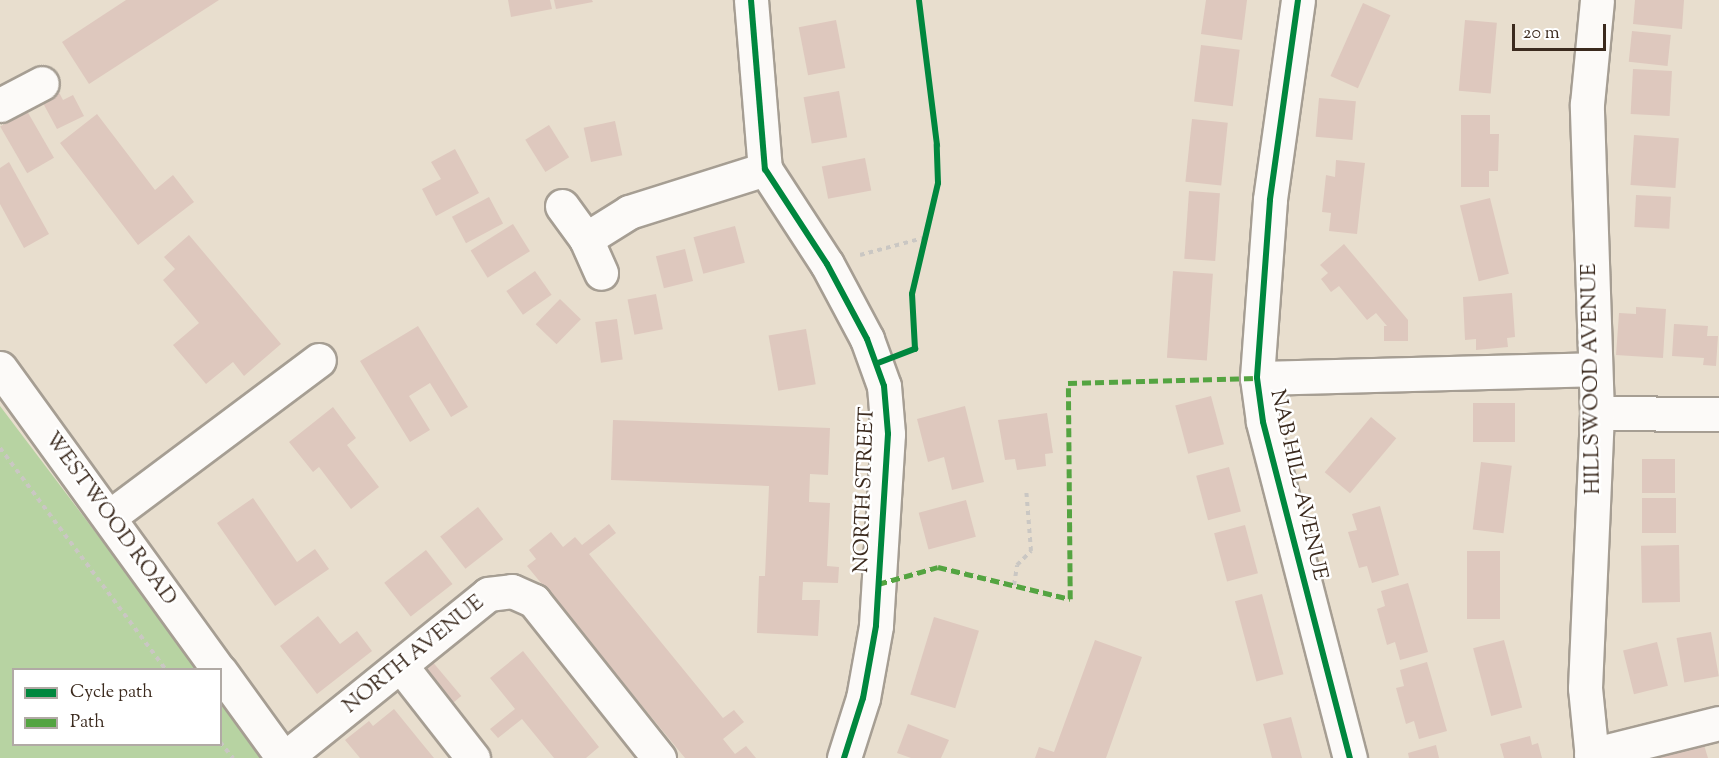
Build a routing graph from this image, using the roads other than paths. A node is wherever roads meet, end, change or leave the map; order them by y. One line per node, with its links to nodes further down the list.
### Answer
1 (751, 0): 6 (street, NORTH STREET)
2 (1298, 0): 13 (street, NAB HILL AVENUE)
3 (1598, 0): 12 (street, HILLSWOOD AVENUE)
4 (42, 83): 5 (street)
5 (0, 105)
6 (765, 169): 8 (street); 25 (street, NORTH STREET)
7 (562, 206): 8 (street)
8 (586, 239): 9 (street)
9 (602, 273)
10 (319, 360): 16 (street)
11 (0, 368): 16 (street, WESTWOOD ROAD)
12 (1595, 369): 13 (street, NAB HILL AVENUE); 14 (street, HILLSWOOD AVENUE)
13 (1257, 378): 26 (street, NAB HILL AVENUE)
14 (1597, 413): 15 (street); 21 (street, HILLSWOOD AVENUE)
15 (1719, 414)
16 (109, 518): 18 (street, WESTWOOD ROAD)
17 (401, 666): 22 (street, NORTH AVENUE); 23 (street); 24 (street, NORTH AVENUE)
18 (219, 668)
19 (222, 673): 22 (street, WESTWOOD ROAD)
20 (1719, 723): 21 (street)
21 (1591, 757)
22 (284, 758)
23 (472, 758)
24 (659, 758)
25 (844, 758)
26 (1350, 758)

